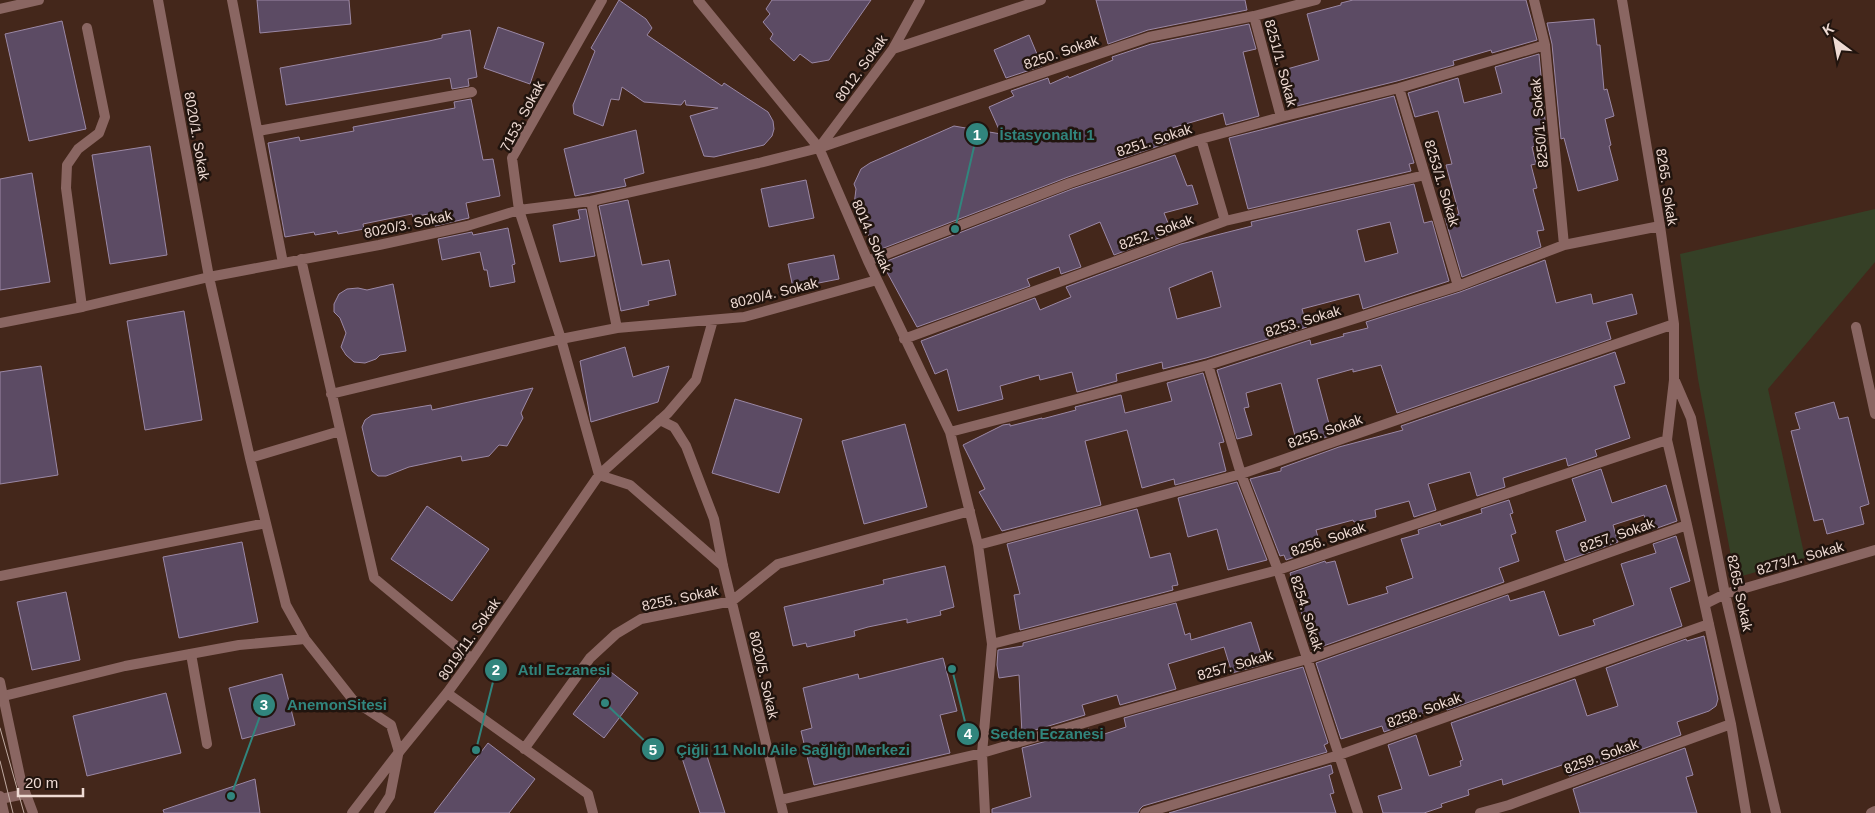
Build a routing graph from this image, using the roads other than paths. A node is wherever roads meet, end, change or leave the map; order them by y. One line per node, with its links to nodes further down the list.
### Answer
1 (39, 0): 11 (street)
2 (158, 0): 31 (street, 8020/1. Sokak)
3 (232, 0): 19 (street)
4 (602, 0): 24 (street, 7153. Sokak)
5 (698, 0): 21 (street, 8014. Sokak)
6 (920, 0): 15 (street, 8012. Sokak)
7 (1041, 0): 15 (street)
8 (1316, 0): 12 (street, 8250. Sokak)
9 (1534, 0): 14 (street, 8250/1. Sokak)
10 (1622, 0): 26 (street, 8265. Sokak)
11 (0, 9)
12 (1254, 16): 18 (street, 8251/1. Sokak); 21 (street, 8250. Sokak)
13 (87, 28): 34 (street)
14 (1545, 46): 16 (street, 8251. Sokak); 27 (street, 8250/1. Sokak)
15 (893, 49): 21 (street, 8012. Sokak)
16 (1399, 88): 18 (street, 8251. Sokak); 22 (street, 8253/1. Sokak)
17 (472, 92): 19 (street)
18 (1281, 116): 20 (street, 8251. Sokak)
19 (258, 131): 30 (street)
20 (1201, 139): 25 (street); 29 (street, 8251. Sokak)
21 (819, 148): 23 (street, 8020/3. Sokak); 29 (street, 8014. Sokak)
22 (1425, 175): 25 (street, 8252. Sokak); 33 (street, 8253/1. Sokak)
23 (591, 202): 24 (street, 8020/3. Sokak); 39 (street)
24 (519, 210): 28 (street, 8020/3. Sokak); 40 (street, 7153. Sokak)
25 (1225, 222): 41 (street, 8252. Sokak)
26 (1660, 226): 27 (street, 8253. Sokak); 37 (street, 8265. Sokak)
27 (1564, 244): 33 (street, 8253. Sokak)
28 (302, 259): 30 (street, 8020/3. Sokak); 44 (street)
29 (868, 261): 32 (street, 8014. Sokak)
30 (283, 263): 31 (street, 8020/3. Sokak)
31 (209, 277): 34 (street, 8020/3. Sokak); 50 (street, 8020/1. Sokak)
32 (877, 280): 35 (street, 8020/4. Sokak); 41 (street, 8014. Sokak)
33 (1458, 286): 42 (street, 8253. Sokak)
34 (82, 307): 36 (street, 8020/3. Sokak)
35 (713, 320): 39 (street, 8020/4. Sokak); 46 (street, 8019/11. Sokak)
36 (0, 323)
37 (1674, 324): 43 (street, 8265. Sokak); 51 (street, 8255. Sokak)
38 (1856, 327): 45 (street)
39 (617, 328): 40 (street, 8020/4. Sokak)
40 (561, 339): 44 (street, 8020/4. Sokak); 52 (street, 7153. Sokak)
41 (904, 339): 48 (street, 8014. Sokak)
42 (1208, 365): 48 (street, 8253. Sokak); 51 (street, 8254. Sokak)
43 (1674, 380): 49 (street, 8265. Sokak); 61 (street, 8265. Sokak)
44 (331, 394): 47 (street)
45 (1875, 414)
46 (660, 420): 52 (street, 8019/11. Sokak); 58 (street, 8020/5. Sokak)
47 (340, 431): 50 (street); 69 (street)
48 (950, 432): 53 (street, 8014. Sokak)
49 (1667, 440): 55 (street, 8265. Sokak); 59 (street, 8256. Sokak)
50 (250, 458): 54 (street, 8020/1. Sokak)
51 (1241, 474): 56 (street, 8255. Sokak); 59 (street, 8254. Sokak)
52 (600, 475): 58 (street); 69 (street, 8019/11. Sokak)
53 (970, 511): 56 (street, 8014. Sokak); 62 (street, 8255. Sokak)
54 (266, 523): 60 (street); 65 (street, 8020/1. Sokak)
55 (1687, 525): 63 (street, 8265. Sokak); 68 (street, 8257. Sokak)
56 (978, 545): 66 (street, 8014. Sokak)
57 (1875, 550): 61 (street, 8273/1. Sokak)
58 (723, 566): 62 (street, 8020/5. Sokak)
59 (1278, 570): 66 (street, 8256. Sokak); 68 (street, 8254. Sokak)
60 (0, 576)
61 (1725, 594): 63 (street, 8273/1. Sokak); 94 (street, 8265. Sokak)
62 (732, 601): 75 (street, 8255. Sokak); 81 (street, 8020/5. Sokak)
63 (1705, 604): 64 (street, 8265. Sokak)
64 (1709, 624): 73 (street, 8265. Sokak); 78 (street, 8258. Sokak)
65 (305, 640): 67 (street); 76 (street, 8020/1. Sokak)
66 (992, 644): 77 (street, 8014. Sokak)
67 (191, 654): 72 (street); 74 (street)
68 (1307, 659): 77 (street, 8257. Sokak); 78 (street, 8254. Sokak)
69 (472, 660): 71 (street, 8019/11. Sokak)
70 (0, 682): 72 (street)
71 (447, 693): 75 (street); 76 (street, 8019/11. Sokak)
72 (2, 696): 79 (street)
73 (1731, 724): 92 (street, 8259. Sokak); 93 (street, 8265. Sokak)
74 (207, 744)
75 (524, 749): 87 (street)
76 (399, 752): 85 (street, 8019/11. Sokak); 86 (street)
77 (982, 754): 81 (street, 8257. Sokak); 89 (street, 8014. Sokak)
78 (1339, 755): 90 (street, 8258. Sokak); 91 (street, 8254. Sokak)
79 (25, 794): 80 (street); 84 (street)
80 (0, 798): 83 (street)
81 (780, 800): 88 (street, 8020/5. Sokak)
82 (1875, 811): 95 (street)
83 (4, 813)
84 (33, 813)
85 (352, 813)
86 (379, 813)
87 (593, 813)
88 (782, 813)
89 (985, 813)
90 (1145, 813)
91 (1358, 813)
92 (1480, 813)
93 (1746, 813)
94 (1776, 813)
95 (1872, 813)

